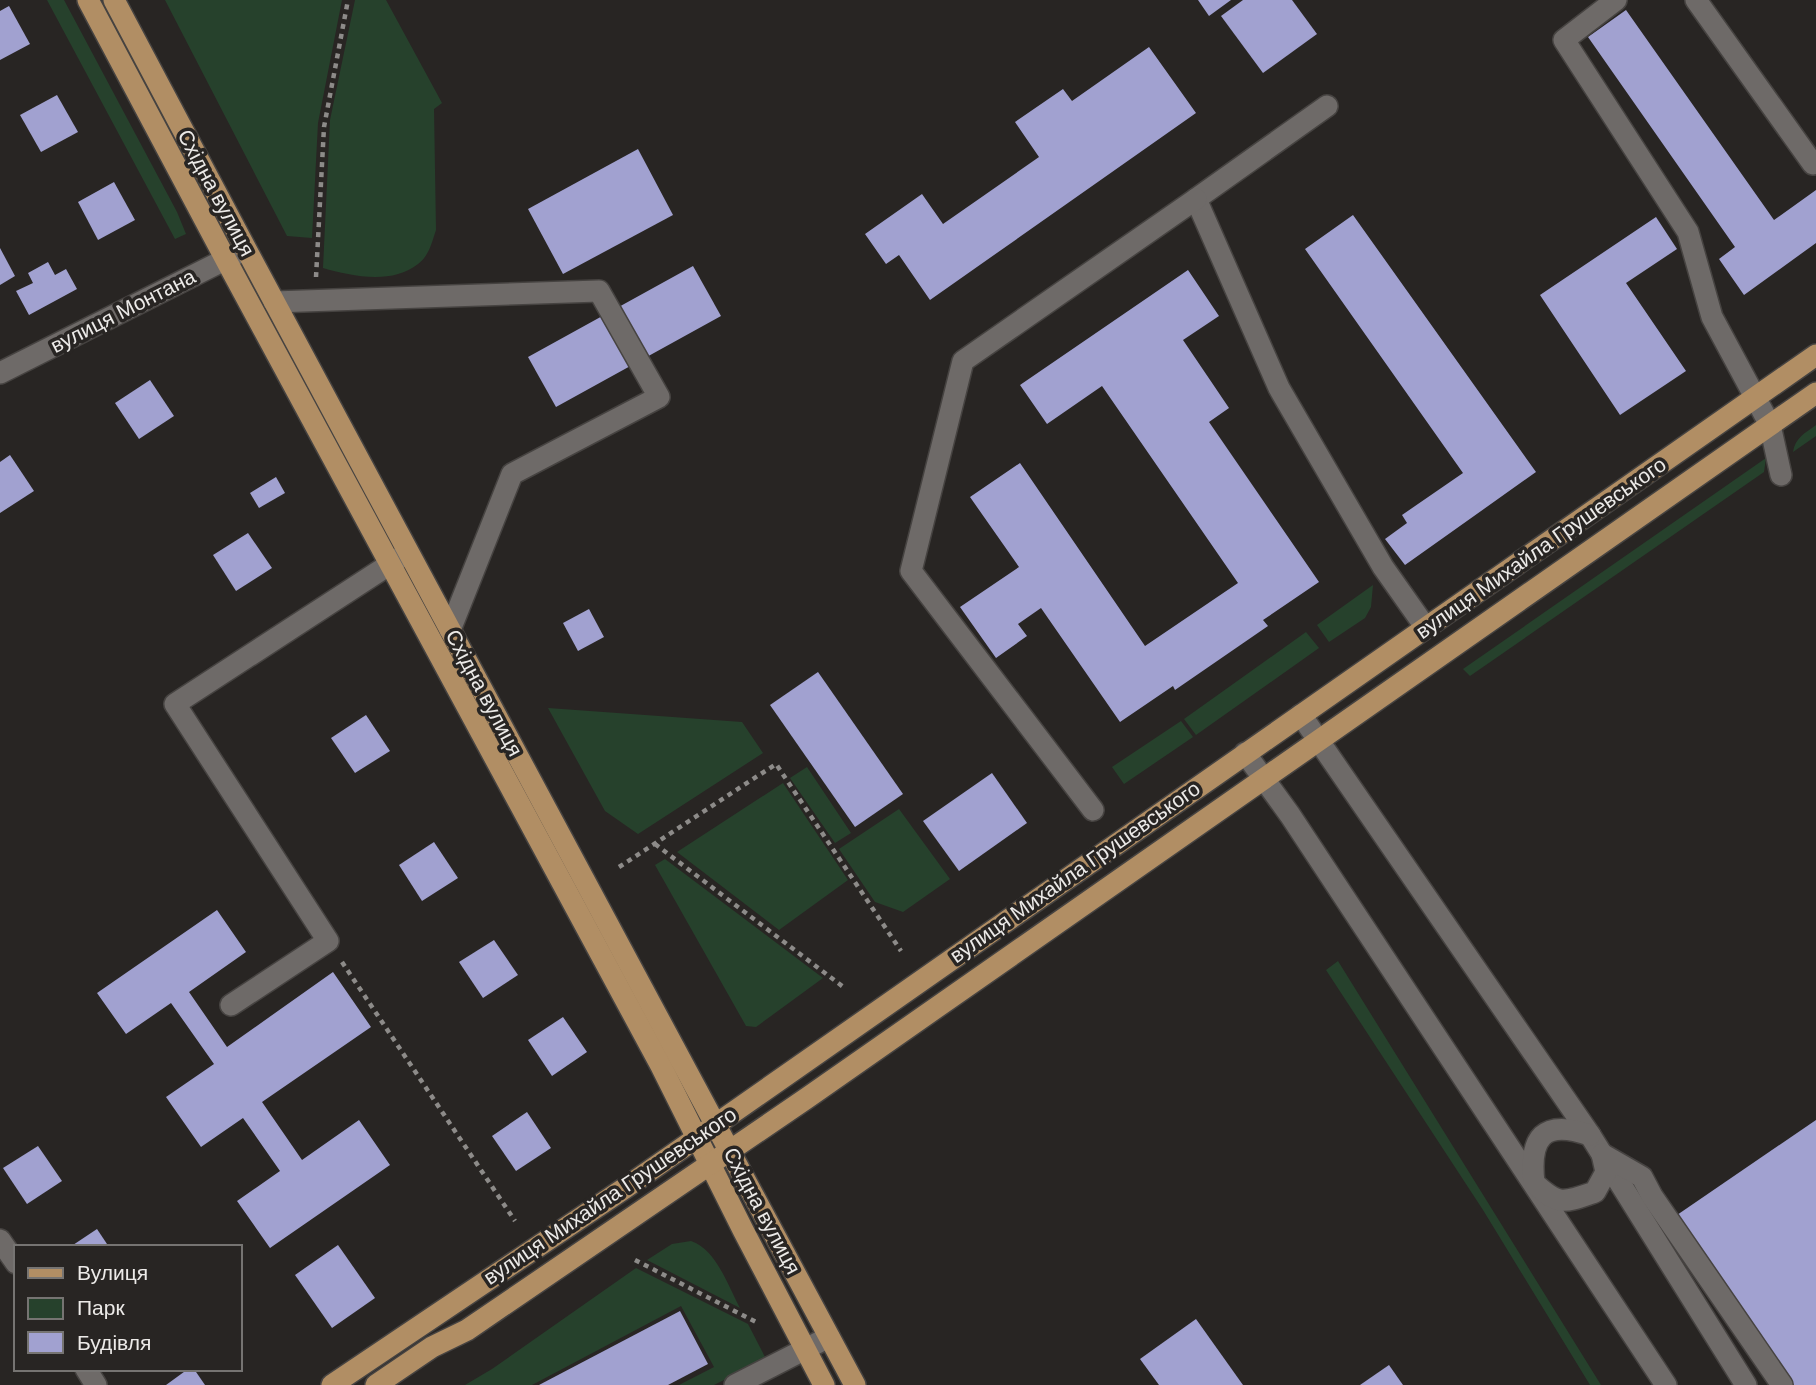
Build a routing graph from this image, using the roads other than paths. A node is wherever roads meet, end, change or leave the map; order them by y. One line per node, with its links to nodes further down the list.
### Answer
1 (88, 0): 9 (main road, Східна вулиця)
2 (114, 0): 8 (main road, Східна вулиця)
3 (1616, 0): 14 (street)
4 (1696, 0): 6 (street)
5 (1327, 106): 7 (street)
6 (1813, 164)
7 (1196, 199): 19 (street); 25 (street)
8 (246, 249): 9 (street, вулиця Монтана); 10 (main road, Східна вулиця)
9 (226, 260): 12 (street, вулиця Монтана); 18 (main road, Східна вулиця)
10 (274, 302): 17 (main road, Східна вулиця); 20 (street)
11 (1816, 355): 14 (main road, вулиця Михайла Грушевського)
12 (0, 373)
13 (1816, 393): 15 (main road, вулиця Михайла Грушевського)
14 (1756, 396): 15 (street); 19 (main road, вулиця Михайла Грушевського)
15 (1770, 425): 16 (street); 22 (main road, вулиця Михайла Грушевського)
16 (1781, 475)
17 (409, 553): 18 (street); 20 (main road, Східна вулиця)
18 (390, 563): 26 (street); 29 (main road, Східна вулиця)
19 (1426, 628): 21 (main road, вулиця Михайла Грушевського)
20 (450, 629): 27 (main road, Східна вулиця)
21 (1301, 715): 22 (street); 23 (main road, вулиця Михайла Грушевського)
22 (1319, 741): 24 (main road, вулиця Михайла Грушевського); 28 (street)
23 (1245, 753): 24 (street); 27 (main road, вулиця Михайла Грушевського)
24 (1264, 779): 30 (main road, вулиця Михайла Грушевського); 33 (street)
25 (1093, 810)
26 (231, 1005)
27 (715, 1124): 29 (main road, вулиця Михайла Грушевського); 30 (main road, Східна вулиця)
28 (1590, 1135): 31 (street); 33 (street)
29 (696, 1137): 32 (main road, Східна вулиця); 38 (main road, вулиця Михайла Грушевського)
30 (730, 1151): 32 (main road, вулиця Михайла Грушевського); 36 (main road, Східна вулиця)
31 (1602, 1154): 33 (street); 44 (street); 45 (street)
32 (710, 1165): 37 (main road, Східна вулиця); 39 (main road, вулиця Михайла Грушевського)
33 (1534, 1184): 43 (street)
34 (0, 1240): 35 (street)
35 (14, 1261)
36 (829, 1337): 37 (street); 42 (main road, Східна вулиця)
37 (806, 1350): 40 (street); 41 (main road, Східна вулиця)
38 (332, 1385)
39 (376, 1385)
40 (735, 1385)
41 (824, 1385)
42 (855, 1385)
43 (1666, 1385)
44 (1746, 1385)
45 (1782, 1385)

